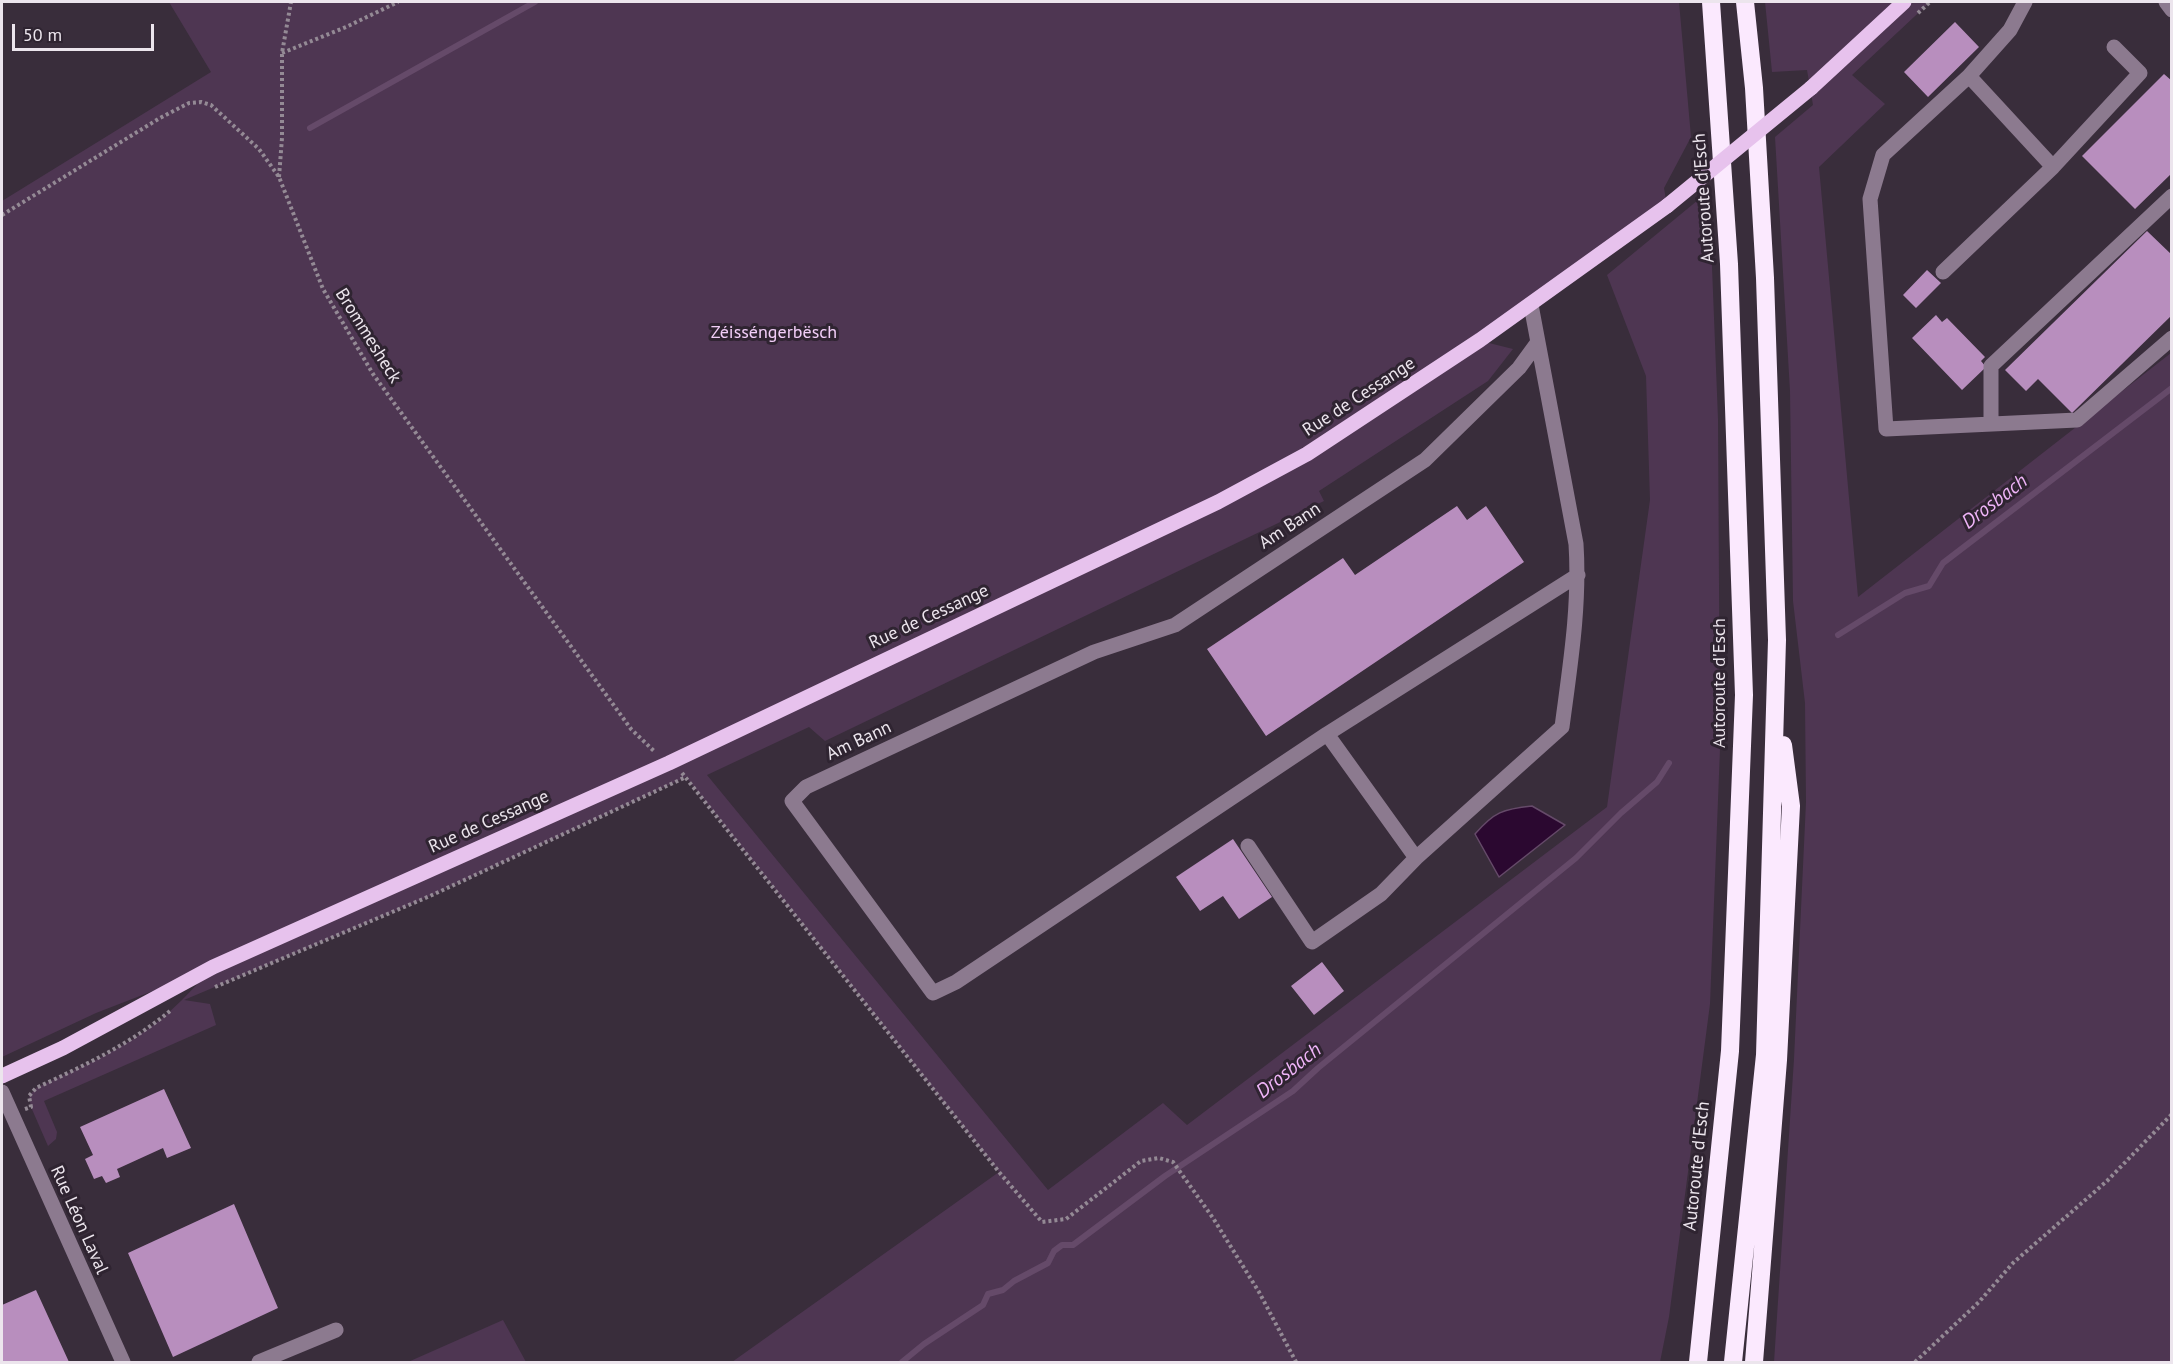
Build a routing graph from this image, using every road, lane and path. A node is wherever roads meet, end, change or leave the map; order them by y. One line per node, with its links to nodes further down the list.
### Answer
1 (291, 2): 10 (path)
2 (398, 2): 10 (path)
3 (1710, 2): 36 (highway, Autoroute d'Esch)
4 (1745, 2): 22 (highway)
5 (1904, 2): 17 (main road, Rue de Cessange, bridge)
6 (2025, 2): 11 (street)
7 (2166, 2): 8 (street)
8 (2172, 10)
9 (2114, 47): 12 (street)
10 (282, 53): 13 (path)
11 (1969, 76): 12 (street); 20 (street)
12 (2053, 167): 16 (street)
13 (279, 177): 15 (path, Brommesheck); 24 (path, Brommesheck)
14 (2172, 196): 20 (street)
15 (2, 215)
16 (1943, 272)
17 (1531, 305): 19 (street); 24 (main road, Rue de Cessange)
18 (2172, 338): 20 (street)
19 (1538, 342): 21 (street); 23 (street, Am Bann)
20 (1991, 424)
21 (1578, 575): 23 (street, Am Bann); 28 (street)
22 (1776, 693): 40 (highway); 41 (highway)
23 (1327, 734): 28 (street)
24 (669, 763): 31 (main road, Rue de Cessange)
25 (682, 773): 26 (path)
26 (686, 777): 29 (path); 39 (path)
27 (1248, 846): 28 (street)
28 (1416, 858)
29 (212, 988)
30 (174, 1008): 34 (path)
31 (2, 1076)
32 (2, 1092): 34 (street, Rue Léon Laval)
33 (2172, 1114): 42 (path)
34 (11, 1115): 37 (street, Rue Léon Laval)
35 (336, 1330): 38 (street)
36 (1698, 1359)
37 (123, 1362)
38 (259, 1362)
39 (1296, 1362)
40 (1733, 1362)
41 (1754, 1362)
42 (1915, 1362)

